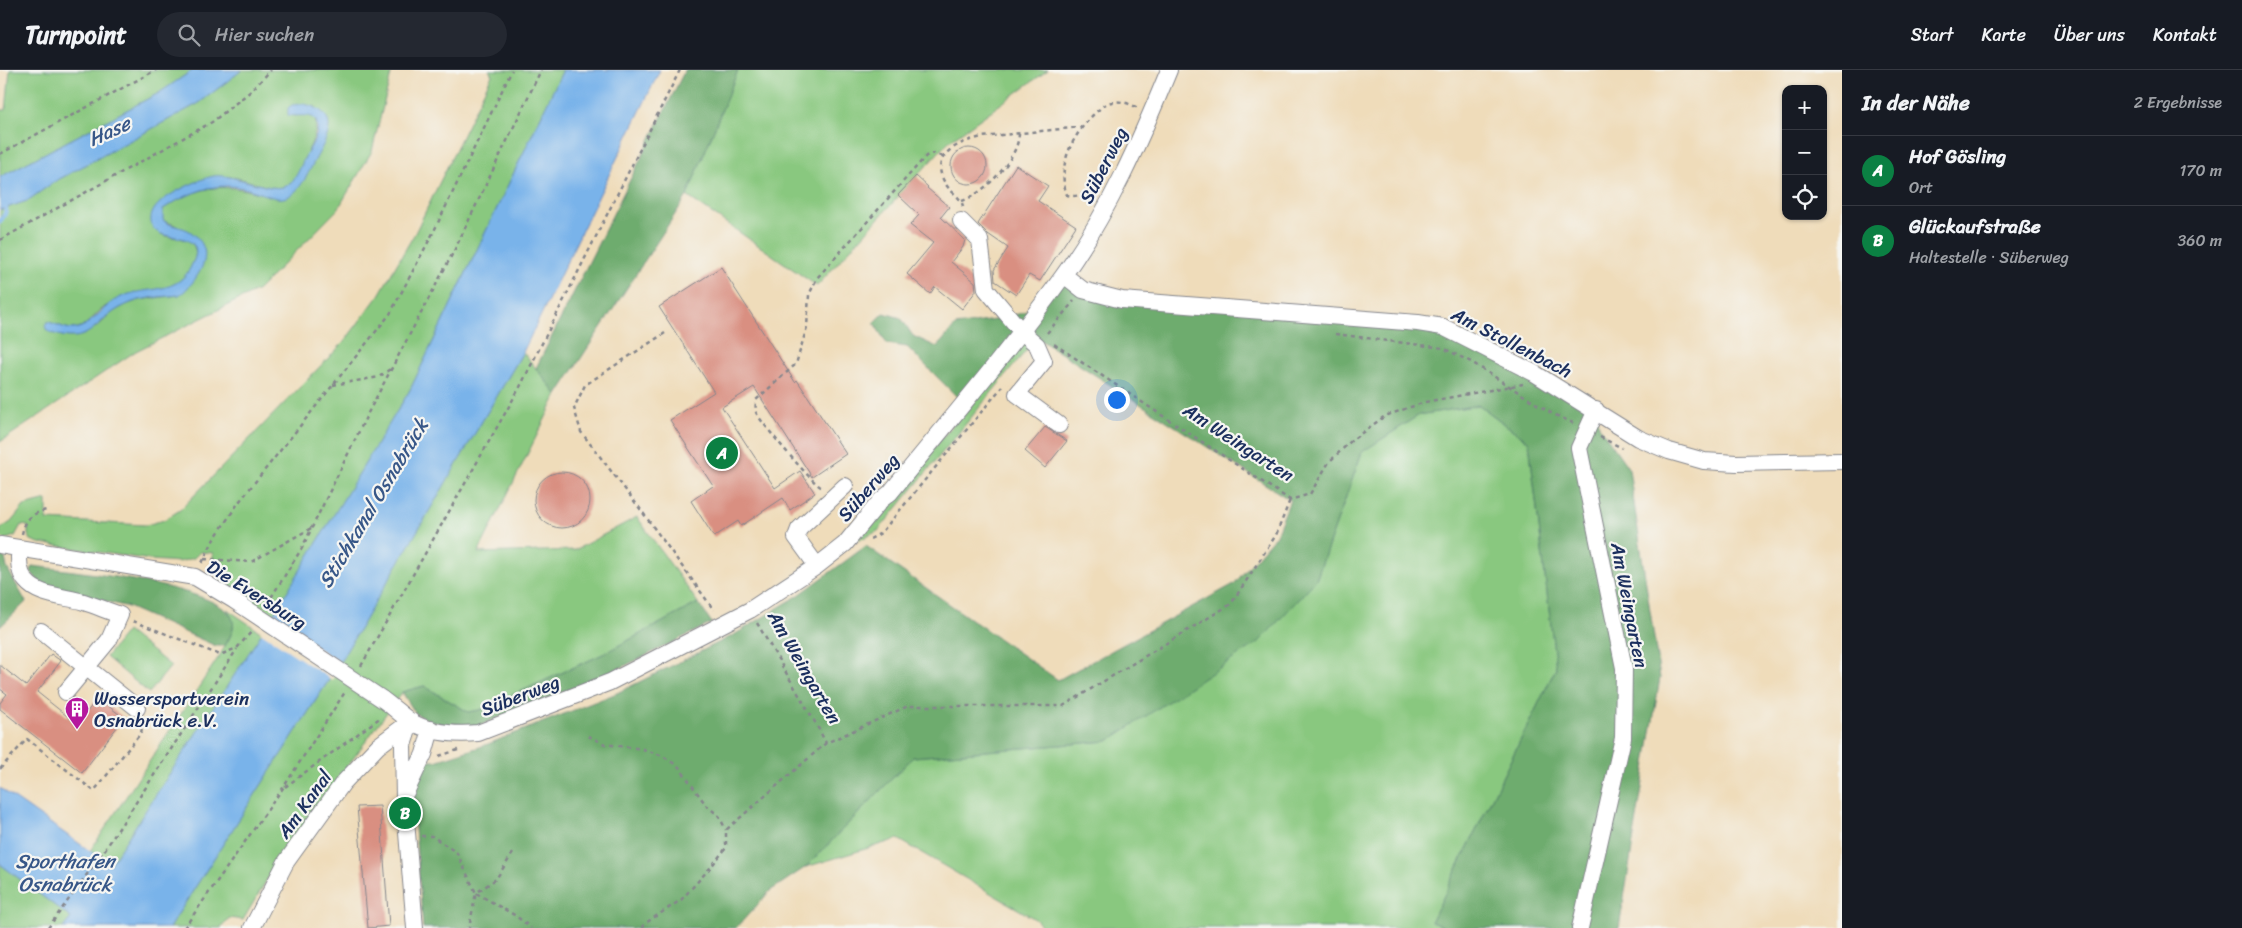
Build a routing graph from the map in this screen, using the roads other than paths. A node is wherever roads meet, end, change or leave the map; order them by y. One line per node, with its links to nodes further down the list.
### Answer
1 (1168, 70): 3 (street, Süberweg)
2 (962, 221): 4 (street)
3 (1064, 275): 4 (street, Süberweg); 5 (street, Am Stollenbach)
4 (1021, 331): 6 (street); 11 (street, Süberweg)
5 (1596, 410): 7 (street, Am Stollenbach); 21 (street, Am Weingarten)
6 (1059, 425)
7 (1842, 461)
8 (846, 486): 11 (street)
9 (0, 545): 10 (street, Die Eversburg)
10 (19, 548): 13 (street); 16 (street, Die Eversburg, bridge)
11 (817, 566): 17 (street, Süberweg)
12 (41, 631): 13 (street)
13 (86, 668): 14 (street); 15 (street)
14 (66, 692)
15 (137, 708)
16 (411, 721): 17 (street, Süberweg); 18 (street); 19 (street, Am Kanal)
17 (431, 729): 18 (street)
18 (404, 797): 20 (street)
19 (252, 928)
20 (415, 928)
21 (1580, 928)

